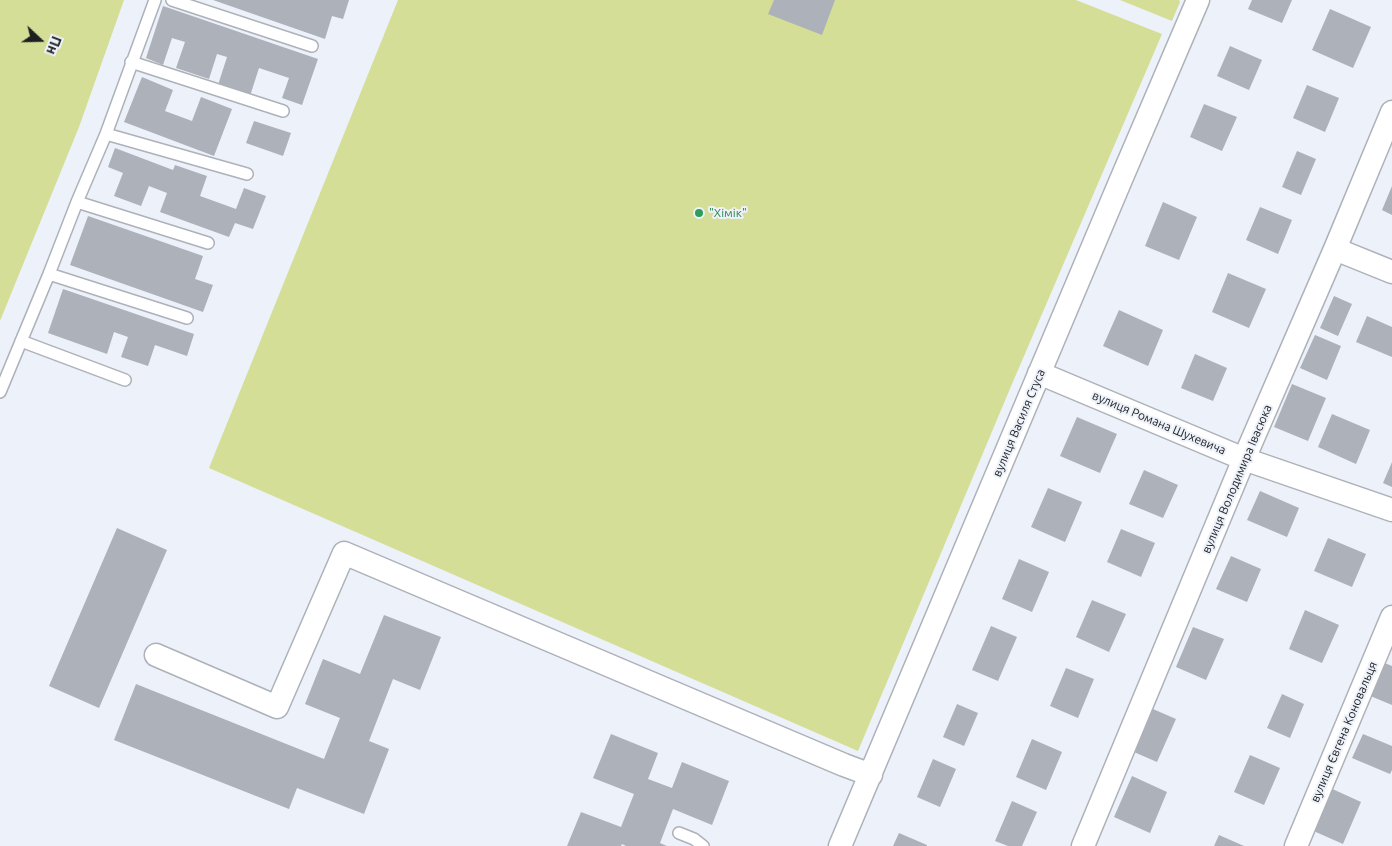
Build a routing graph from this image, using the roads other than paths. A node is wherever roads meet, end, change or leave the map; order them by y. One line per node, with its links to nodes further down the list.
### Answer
1 (155, 0): 5 (lane)
2 (172, 0): 4 (lane)
3 (1198, 0): 17 (street, вулиця Василя Стуса)
4 (312, 46)
5 (131, 62): 6 (lane); 8 (lane)
6 (283, 111)
7 (1392, 112): 12 (street, вулиця Володимира Івасюка)
8 (106, 134): 9 (lane); 10 (lane)
9 (247, 174)
10 (77, 202): 11 (lane); 14 (lane)
11 (208, 242)
12 (1335, 249): 13 (street); 20 (street, вулиця Володимира Івасюка)
13 (1392, 272)
14 (50, 274): 15 (lane); 16 (lane)
15 (187, 318)
16 (21, 341): 18 (lane); 19 (lane)
17 (1040, 373): 20 (street, вулиця Романа Шухевича); 24 (street, вулиця Василя Стуса)
18 (124, 380)
19 (0, 392)
20 (1244, 459): 21 (street, вулиця Романа Шухевича); 28 (street, вулиця Володимира Івасюка)
21 (1392, 510)
22 (1392, 617): 29 (street, вулиця Євгена Коновальця)
23 (156, 654): 24 (street)
24 (871, 775): 27 (street, вулиця Василя Стуса)
25 (679, 833): 26 (lane)
26 (703, 846)
27 (840, 846)
28 (1083, 846)
29 (1296, 846)

